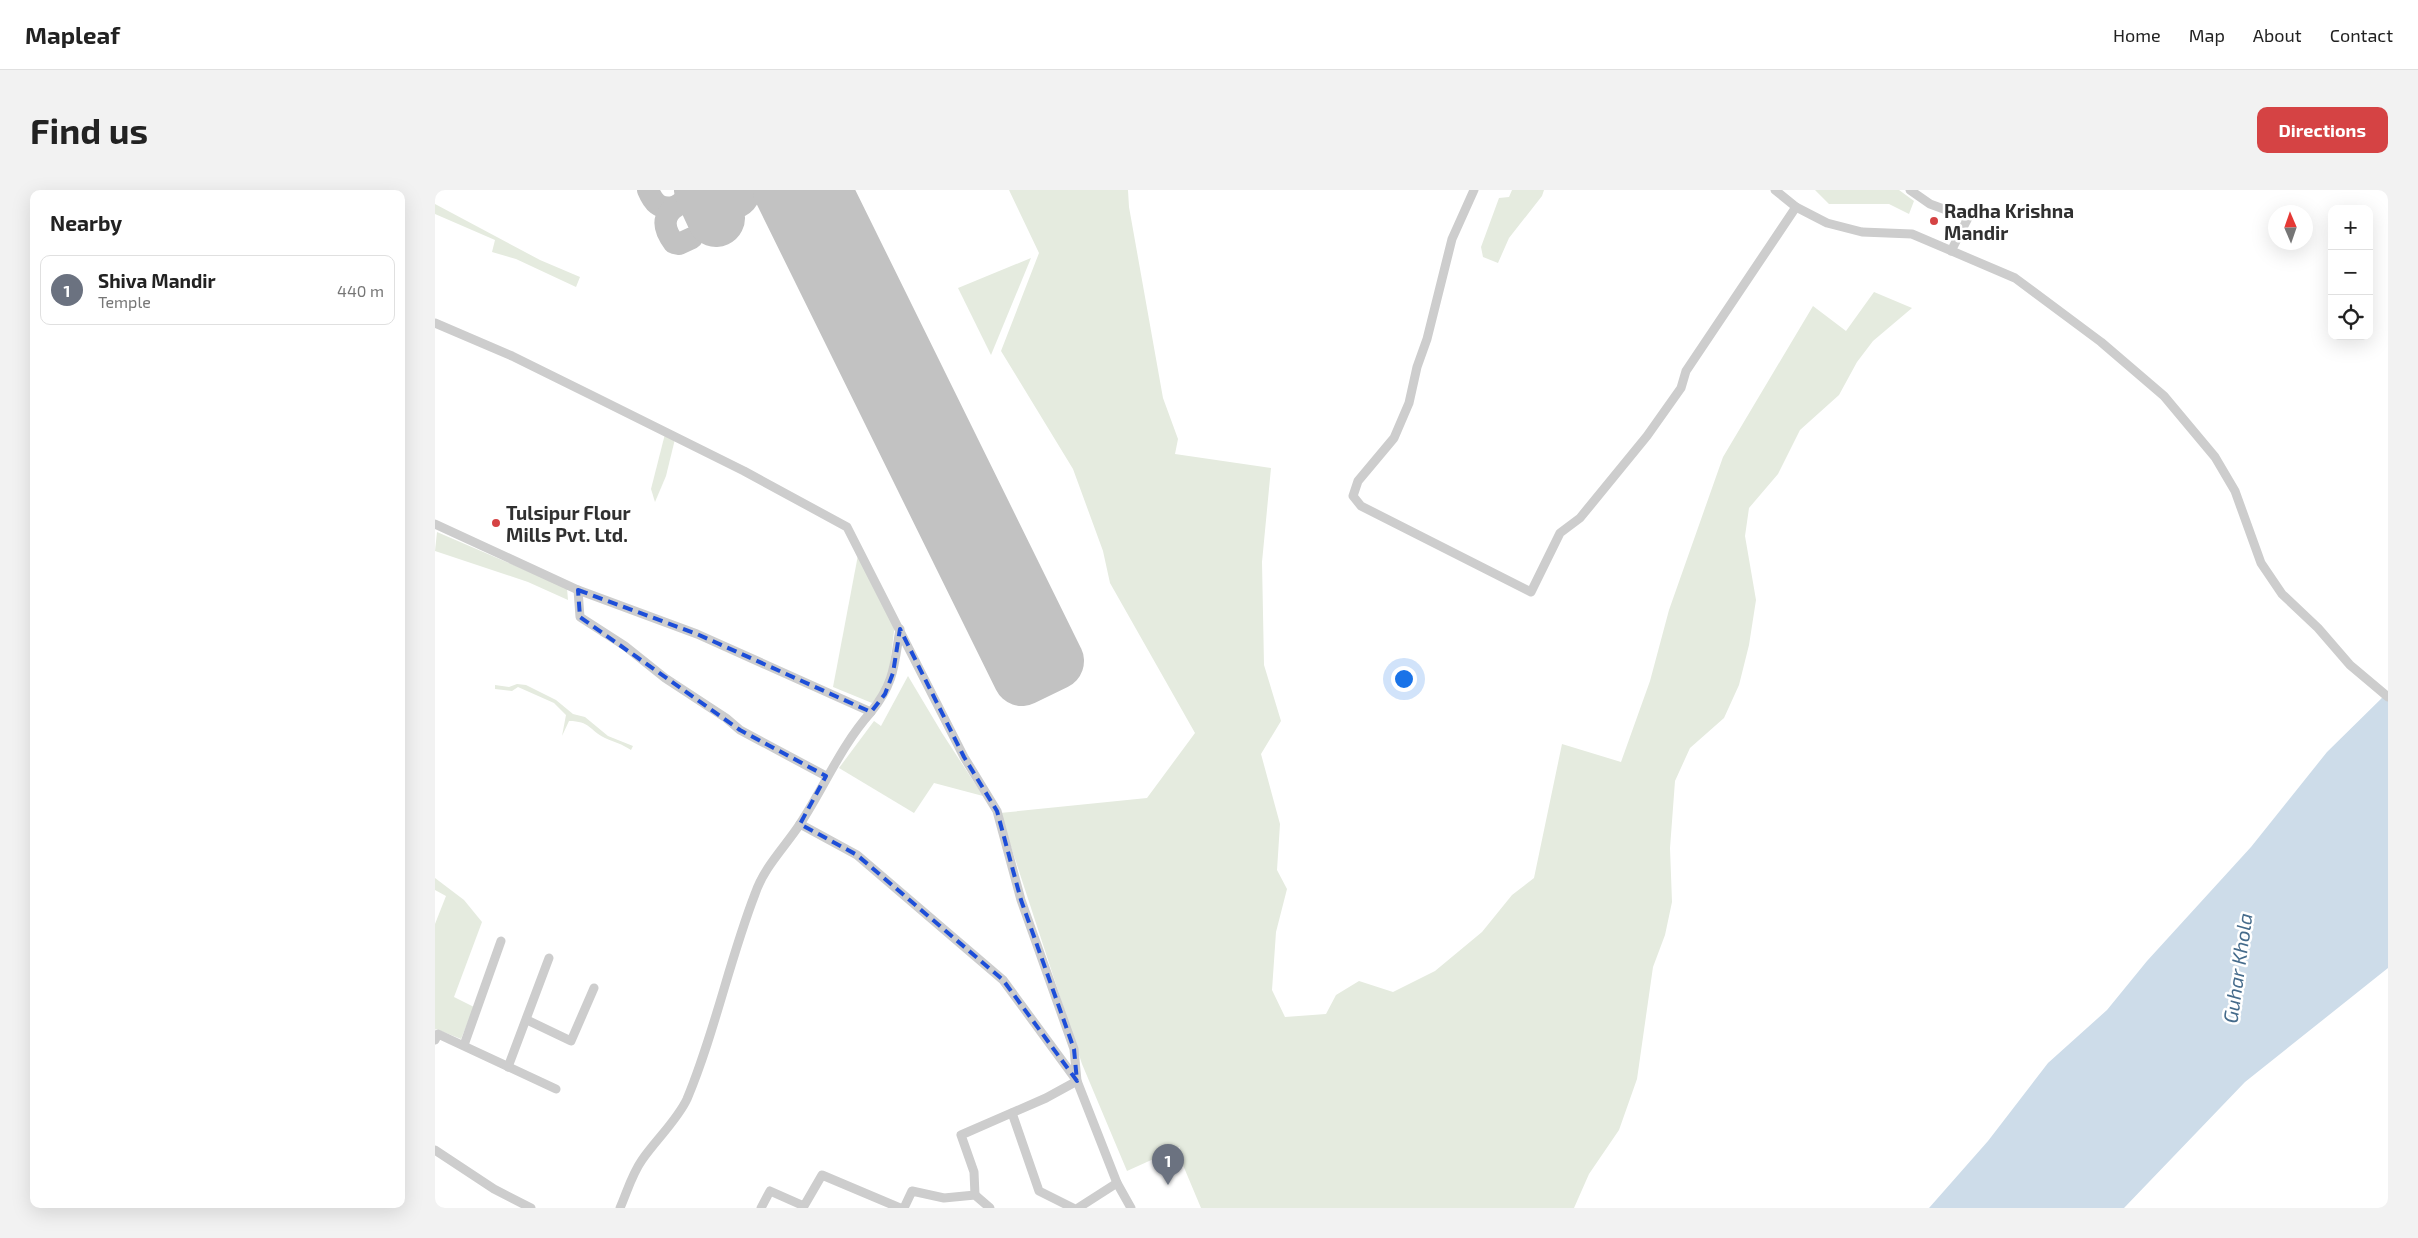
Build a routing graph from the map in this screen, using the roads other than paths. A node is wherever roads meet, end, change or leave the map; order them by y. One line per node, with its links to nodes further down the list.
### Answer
1 (1474, 190): 4 (street)
2 (1775, 190): 4 (street)
3 (1910, 190): 5 (street)
4 (1796, 207): 5 (street)
5 (1951, 251): 10 (street)
6 (435, 323): 9 (street)
7 (435, 524): 8 (street)
8 (578, 590): 11 (street); 12 (street)
9 (900, 628): 11 (street); 21 (street)
10 (2388, 698)
11 (871, 712): 12 (street)
12 (826, 776): 13 (street)
13 (800, 824): 21 (street); 28 (street)
14 (501, 941): 19 (street)
15 (549, 958): 17 (street)
16 (595, 988): 17 (street)
17 (527, 1020): 20 (street)
18 (435, 1040): 19 (street)
19 (464, 1045): 20 (street)
20 (508, 1067): 22 (street)
21 (1077, 1081): 23 (street); 25 (street)
22 (556, 1089)
23 (1012, 1113): 26 (street); 32 (street)
24 (435, 1150): 27 (street)
25 (1117, 1183): 33 (street); 34 (street)
26 (975, 1194): 30 (street); 31 (street)
27 (531, 1208)
28 (619, 1208)
29 (761, 1208): 30 (street)
30 (902, 1208)
31 (990, 1208)
32 (1073, 1208)
33 (1077, 1208)
34 (1131, 1208)

